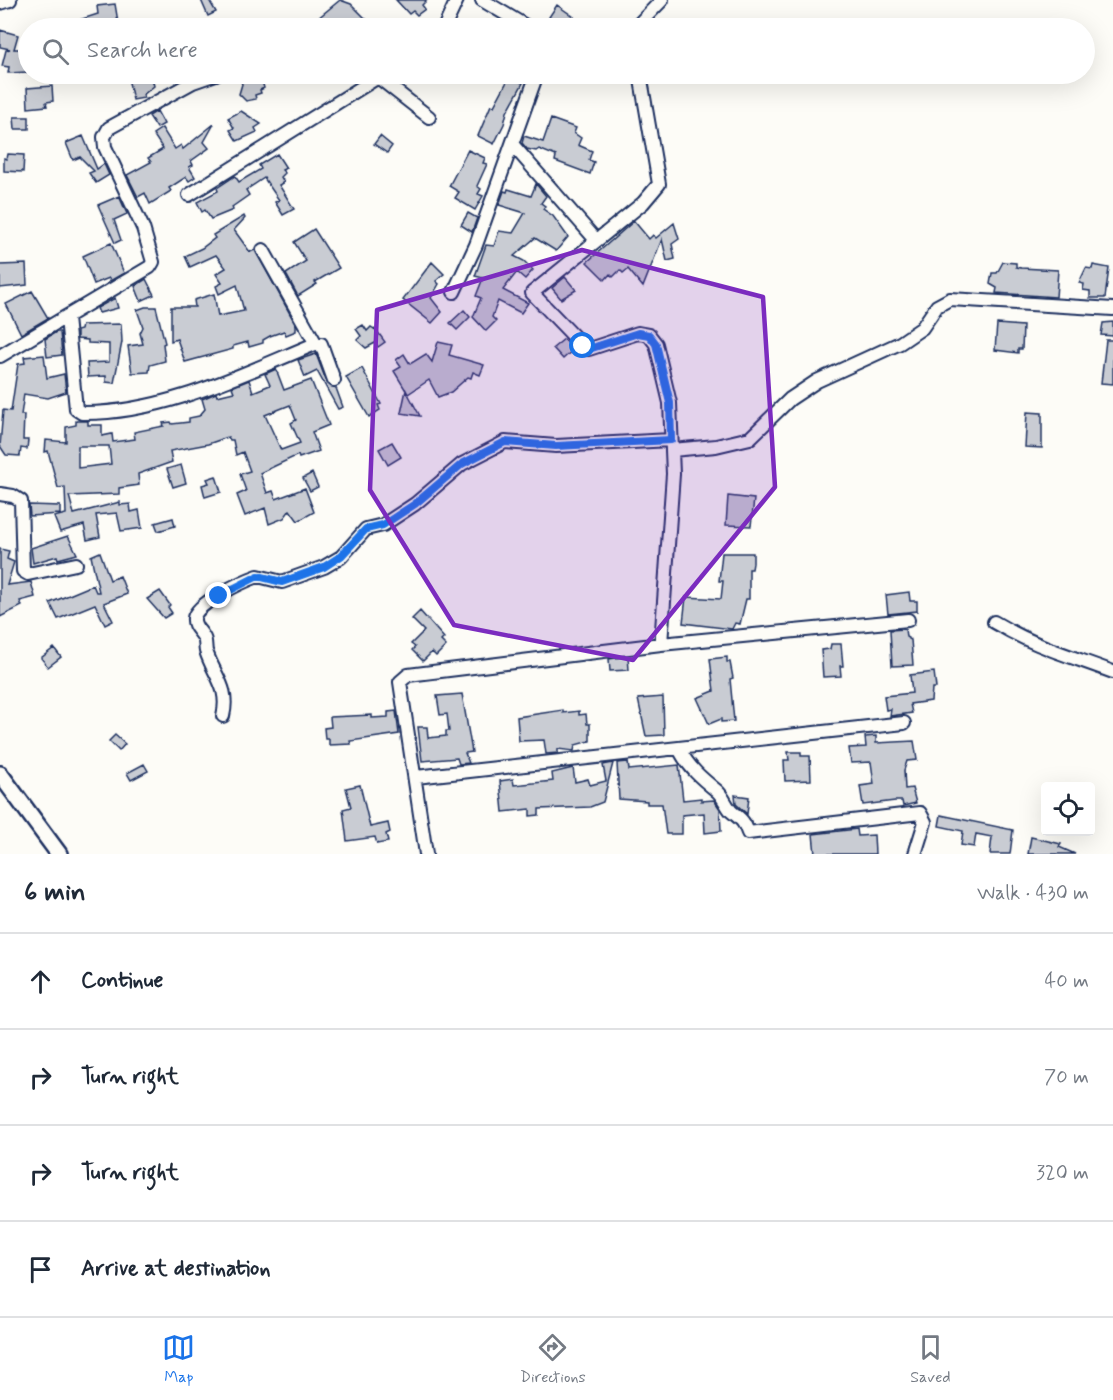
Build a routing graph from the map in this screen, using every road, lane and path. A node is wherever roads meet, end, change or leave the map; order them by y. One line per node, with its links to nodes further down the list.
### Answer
1 (10, 0): 5 (street)
2 (457, 0): 6 (street)
3 (483, 0): 7 (street)
4 (662, 0): 8 (street)
5 (0, 3)
6 (449, 18)
7 (513, 18)
8 (645, 18)
9 (188, 84): 21 (street)
10 (366, 84): 16 (street)
11 (390, 84): 14 (street)
12 (533, 84): 15 (street)
13 (642, 84): 17 (street)
14 (429, 117)
15 (512, 144): 17 (street); 19 (street)
16 (189, 195)
17 (596, 240): 25 (street)
18 (263, 250): 22 (street)
19 (454, 292)
20 (1113, 309): 25 (street)
21 (67, 318): 22 (street); 23 (street)
22 (316, 344): 24 (street)
23 (0, 356)
24 (334, 380)
25 (672, 445): 30 (street); 32 (street)
26 (0, 494): 27 (street)
27 (76, 564)
28 (908, 620): 30 (street)
29 (994, 622): 31 (street)
30 (661, 644): 36 (street)
31 (1113, 672)
32 (223, 716)
33 (904, 723): 34 (street)
34 (679, 749): 36 (street); 39 (street)
35 (0, 774): 37 (street)
36 (416, 777): 38 (street)
37 (59, 854)
38 (426, 854)
39 (915, 854)

